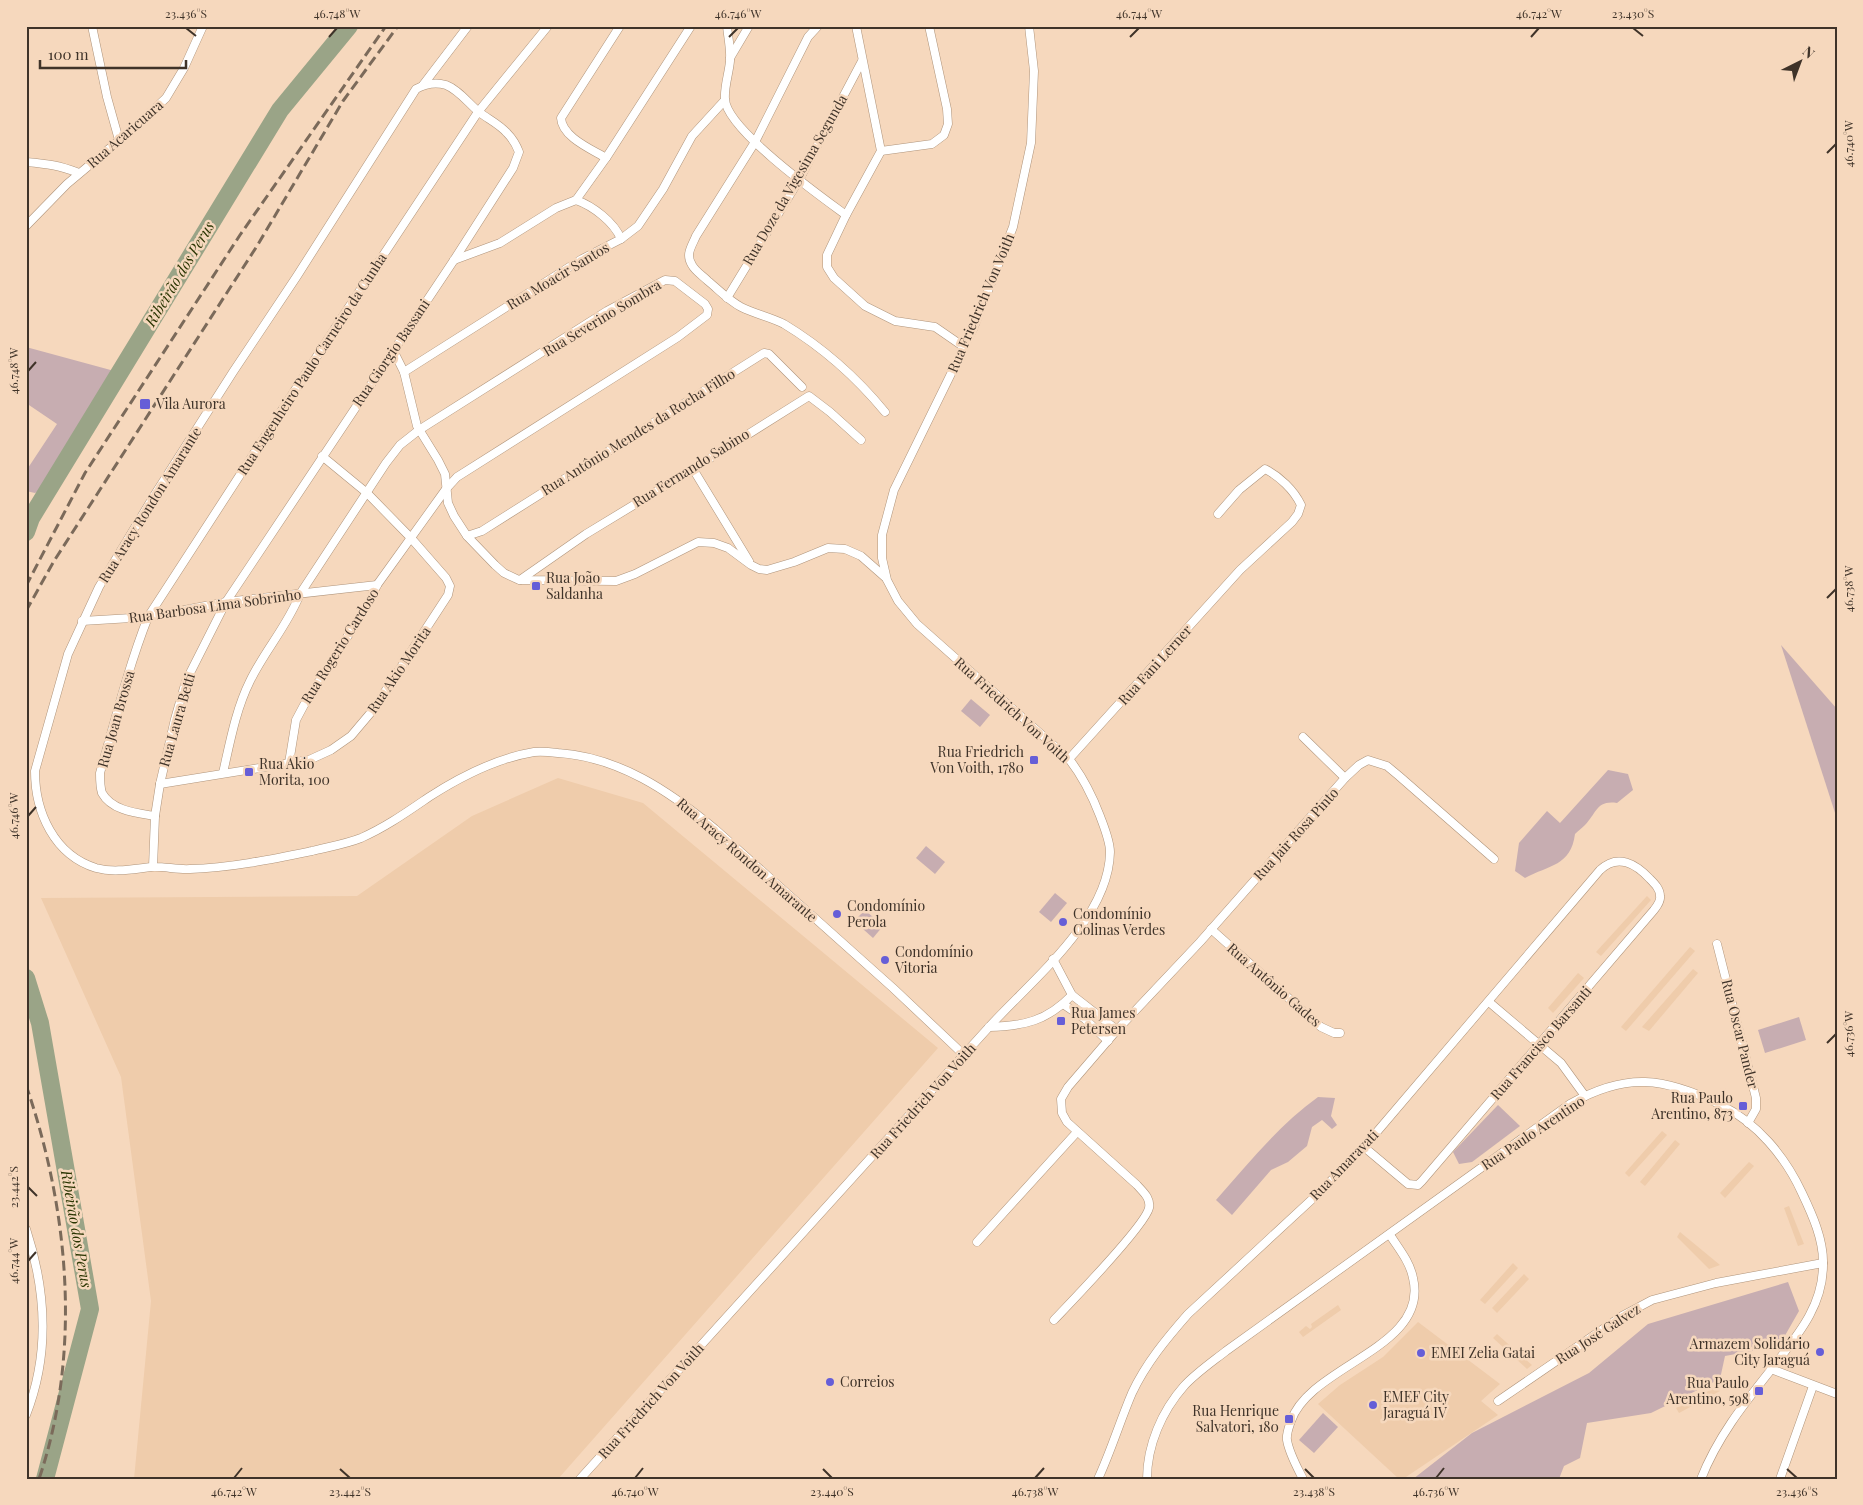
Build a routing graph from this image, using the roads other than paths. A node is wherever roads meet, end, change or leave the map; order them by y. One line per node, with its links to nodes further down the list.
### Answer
1 (92, 26): 18 (street)
2 (203, 26): 18 (street, Rua Acaricuara)
3 (468, 26): 15 (street, Rua Aracy Rondon Amarante)
4 (548, 26): 17 (street, Rua Engenheiro Paulo Carneiro da Cunha)
5 (620, 26): 21 (street)
6 (690, 26): 21 (street)
7 (727, 26): 13 (street)
8 (748, 26): 13 (street)
9 (818, 26): 19 (street)
10 (856, 26): 14 (street)
11 (929, 26): 20 (street)
12 (1029, 26): 31 (street, Rua Friedrich Von Voith)
13 (730, 58): 16 (street)
14 (862, 61): 20 (street); 24 (street, Rua Doze da Vigesima Segunda)
15 (423, 85): 17 (street); 52 (street, Rua Aracy Rondon Amarante)
16 (725, 100): 19 (street); 28 (street)
17 (478, 112): 29 (street, Rua Giorgio Bassani); 51 (street, Rua Engenheiro Paulo Carneiro da Cunha)
18 (119, 140): 23 (street, Rua Acaricuara)
19 (755, 142): 24 (street); 30 (street)
20 (881, 151): 26 (street)
21 (606, 158): 25 (street)
22 (26, 162): 23 (street)
23 (79, 173): 27 (street, Rua Acaricuara)
24 (799, 180): 26 (street); 30 (street, Rua Doze da Vigesima Segunda)
25 (576, 200): 28 (street, Rua Moacir Santos); 29 (street)
26 (846, 214): 31 (street)
27 (26, 226)
28 (621, 239): 33 (street, Rua Moacir Santos)
29 (454, 260): 32 (street, Rua Giorgio Bassani)
30 (727, 298): 35 (street)
31 (964, 347): 47 (street, Rua Friedrich Von Voith)
32 (393, 350): 33 (street); 38 (street, Rua Giorgio Bassani)
33 (404, 372): 36 (street)
34 (802, 387): 43 (street, Rua Antônio Mendes da Rocha Filho)
35 (885, 412)
36 (419, 430): 40 (street); 40 (street, Rua Severino Sombra); 41 (street, Rua Severino Sombra)
37 (861, 440): 39 (street, Rua Fernando Sabino)
38 (322, 456): 41 (street, Rua Akio Morita); 50 (street, Rua Giorgio Bassani)
39 (693, 470): 45 (street); 46 (street, Rua Fernando Sabino)
40 (446, 489): 43 (street); 44 (street, Rua Rogerio Cardoso)
41 (367, 493): 44 (street, Rua Akio Morita); 49 (street, Rua Severino Sombra)
42 (1218, 514): 54 (street, Rua Fani Lerner)
43 (467, 536): 46 (street)
44 (411, 538): 48 (street, Rua Rogerio Cardoso); 55 (street, Rua Akio Morita)
45 (751, 565): 46 (street); 47 (street)
46 (519, 580)
47 (887, 580): 54 (street, Rua Friedrich Von Voith)
48 (378, 585): 49 (street, Rua Barbosa Lima Sobrinho); 55 (street, Rua Rogerio Cardoso)
49 (300, 594): 50 (street, Rua Barbosa Lima Sobrinho); 56 (street, Rua Severino Sombra)
50 (226, 602): 51 (street, Rua Barbosa Lima Sobrinho); 58 (street, Rua Laura Betti)
51 (148, 617): 52 (street, Rua Barbosa Lima Sobrinho); 59 (street, Rua Joan Brossa)
52 (82, 620): 62 (street, Rua Aracy Rondon Amarante)
53 (1303, 737): 57 (street)
54 (1069, 760): 65 (street, Rua Friedrich Von Voith)
55 (288, 763): 56 (street, Rua Akio Morita)
56 (224, 773): 58 (street, Rua Akio Morita)
57 (1345, 778): 60 (street, Rua Jair Rosa Pinto); 63 (street, Rua Jair Rosa Pinto)
58 (160, 784): 59 (street, Rua Laura Betti)
59 (155, 816): 62 (street)
60 (1494, 859)
61 (1612, 862): 67 (street, Rua Amaravati); 73 (street, Rua Francisco Barsanti)
62 (153, 867): 74 (street, Rua Aracy Rondon Amarante)
63 (1211, 929): 70 (street, Rua Jair Rosa Pinto); 71 (street, Rua Antônio Gades)
64 (1717, 944): 76 (street, Rua Oscar Pander)
65 (1054, 960): 66 (street); 69 (street, Rua Friedrich Von Voith)
66 (1072, 995): 68 (street); 70 (street)
67 (1489, 1002): 73 (street); 78 (street, Rua Amaravati)
68 (1063, 1004): 69 (street); 72 (street)
69 (989, 1027): 74 (street, Rua Friedrich Von Voith)
70 (1117, 1030): 72 (street, Rua Jair Rosa Pinto)
71 (1340, 1033)
72 (1108, 1041): 77 (street, Rua Jair Rosa Pinto)
73 (1540, 1045): 75 (street); 78 (street, Rua Francisco Barsanti)
74 (964, 1055): 89 (street, Rua Friedrich Von Voith)
75 (1585, 1096): 76 (street, Rua Paulo Arentino); 80 (street, Rua Paulo Arentino)
76 (1748, 1123): 82 (street, Rua Paulo Arentino)
77 (1077, 1132): 81 (street); 83 (street, Rua Jair Rosa Pinto)
78 (1364, 1148): 90 (street, Rua Amaravati)
79 (26, 1229): 88 (street)
80 (1390, 1235): 91 (street, Rua Paulo Arentino); 92 (street)
81 (977, 1242)
82 (1823, 1263): 84 (street, Rua Paulo Arentino); 87 (street, Rua José Galvez)
83 (1054, 1320)
84 (1771, 1369): 85 (street); 93 (street, Rua Paulo Arentino)
85 (1813, 1386): 86 (street); 94 (street)
86 (1837, 1394)
87 (1498, 1401)
88 (26, 1415)
89 (580, 1479)
90 (1098, 1479)
91 (1147, 1479)
92 (1303, 1479)
93 (1701, 1479)
94 (1780, 1479)

